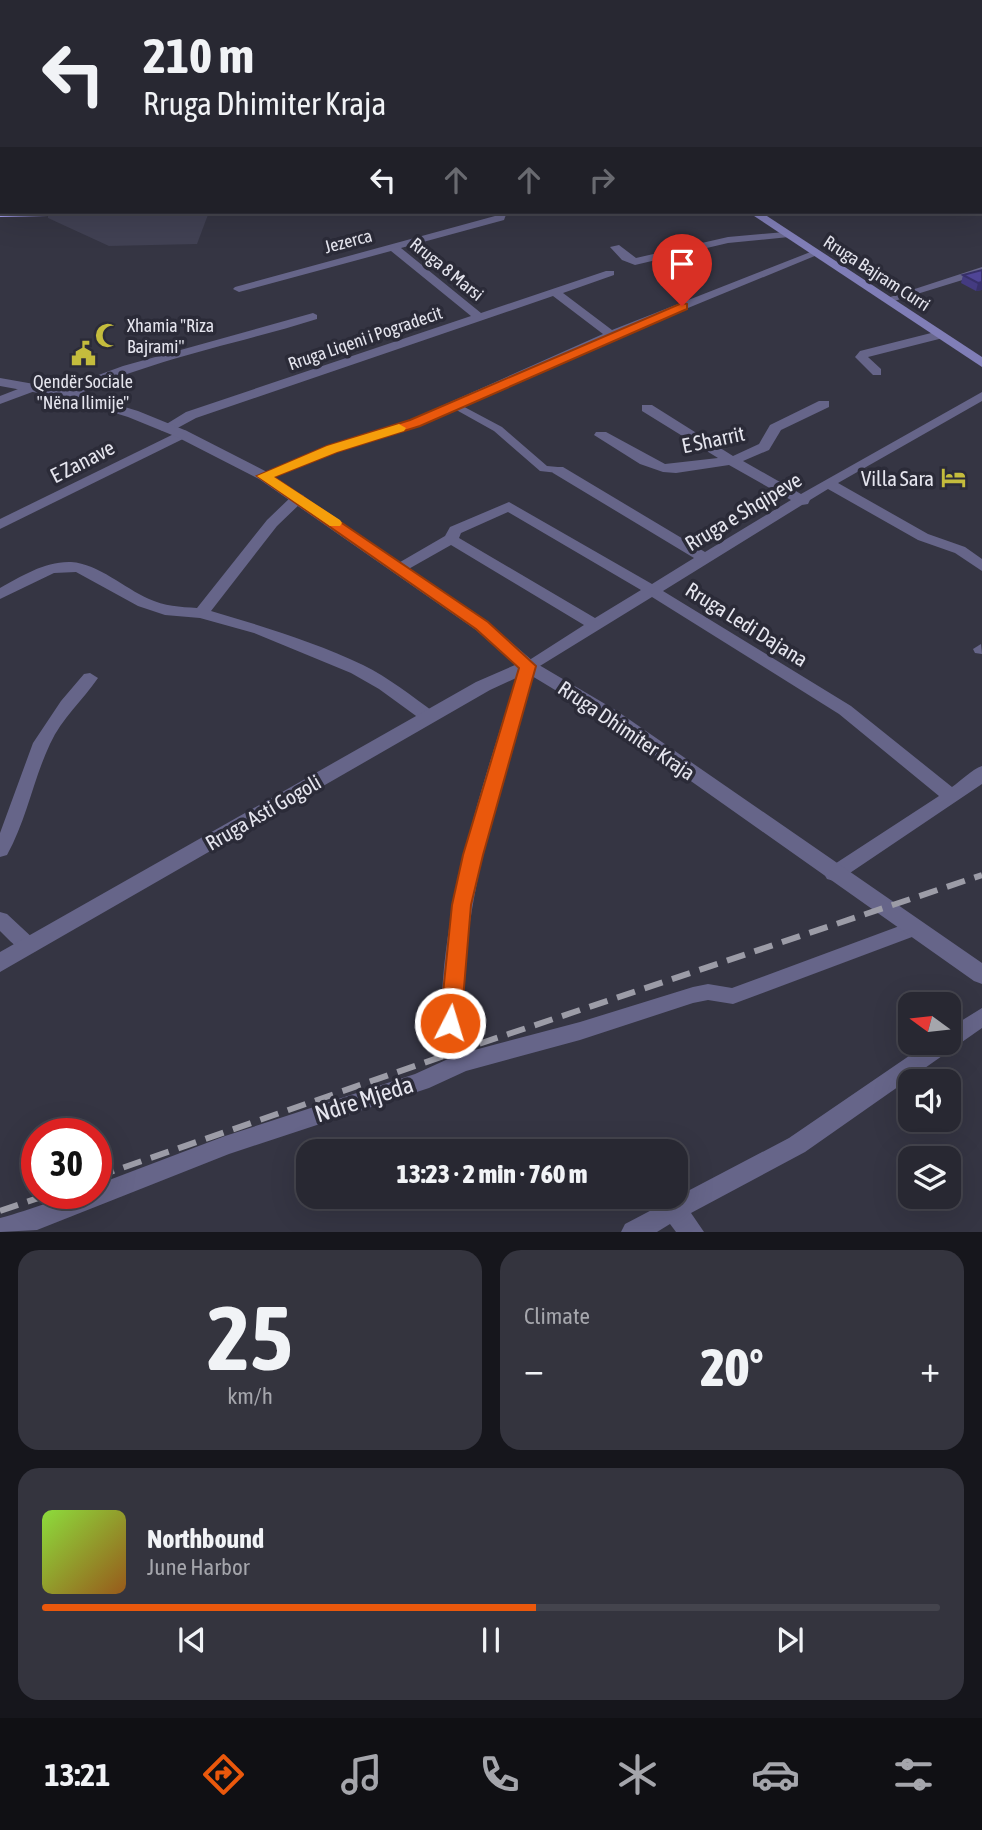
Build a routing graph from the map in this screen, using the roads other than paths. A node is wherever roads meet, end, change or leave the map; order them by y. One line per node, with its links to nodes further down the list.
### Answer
1 (501, 214): 4 (street, Jezerca)
2 (757, 214): 3 (main road, Rruga Bajram Curri)
3 (785, 235): 5 (street); 6 (main road, Rruga Bajram Curri)
4 (393, 247): 9 (street, Jezerca); 13 (street, Rruga 8 Marsi)
5 (615, 247)
6 (817, 253): 11 (main road, Rruga Bajram Curri); 14 (street)
7 (982, 271): 11 (street)
8 (610, 273): 10 (street, Rruga Liqeni i Pogradecit)
9 (239, 289)
10 (554, 291): 13 (street, Rruga Liqeni i Pogradecit); 14 (street)
11 (887, 299): 15 (main road, Rruga Bajram Curri)
12 (313, 317): 20 (street)
13 (479, 317): 26 (street, Rruga Liqeni i Pogradecit)
14 (611, 335): 24 (street)
15 (939, 335): 16 (main road, Rruga Bajram Curri); 17 (street)
16 (982, 363)
17 (877, 372)
18 (0, 382): 19 (street, Rruga Dhimiter Kraja)
19 (31, 388): 20 (street, Rruga Dhimiter Kraja); 22 (street)
20 (68, 394): 26 (street, Rruga Dhimiter Kraja)
21 (982, 397): 31 (street, Rruga e Shqipeve)
22 (0, 400)
23 (824, 404): 28 (street, E Sharrit)
24 (455, 405): 29 (street); 30 (street)
25 (647, 408): 28 (street)
26 (174, 431): 30 (street, Rruga Dhimiter Kraja); 34 (street, E Zanave)
27 (601, 435): 28 (street, E Sharrit)
28 (732, 460): 33 (street)
29 (558, 470): 36 (street)
30 (264, 476): 32 (street, Rruga Dhimiter Kraja)
31 (828, 483): 33 (street, Rruga e Shqipeve); 37 (street)
32 (298, 498): 38 (street, Rruga Dhimiter Kraja); 41 (street)
33 (803, 501): 36 (street, Rruga e Shqipeve)
34 (0, 525)
35 (451, 539): 38 (street); 39 (street, Rruga Ledi Dajana); 42 (street)
36 (705, 558): 39 (street, Rruga e Shqipeve)
37 (982, 566)
38 (400, 568): 43 (street, Rruga Dhimiter Kraja)
39 (651, 590): 42 (street, Rruga e Shqipeve); 47 (street, Rruga Ledi Dajana)
40 (0, 594): 41 (street)
41 (201, 613): 45 (street)
42 (594, 624): 43 (street, Rruga e Shqipeve)
43 (528, 666): 45 (street, Rruga Asti Gogoli); 49 (street, Rruga Dhimiter Kraja); 58 (street)
44 (90, 678): 48 (street)
45 (429, 717): 52 (street, Rruga Asti Gogoli)
46 (982, 772): 47 (street)
47 (950, 795): 49 (street)
48 (0, 850)
49 (834, 874): 51 (street, Rruga Dhimiter Kraja)
50 (0, 919): 52 (street)
51 (913, 929): 54 (street, Rruga Dhimiter Kraja); 58 (street, Ndre Mjeda)
52 (29, 946): 53 (street, Rruga Asti Gogoli)
53 (0, 963)
54 (982, 975)
55 (982, 1016): 56 (street)
56 (961, 1032)
57 (928, 1055): 59 (street)
58 (461, 1063): 60 (street, Ndre Mjeda)
59 (673, 1210): 62 (street); 63 (street)
60 (40, 1225): 61 (street, Ndre Mjeda)
61 (0, 1229)
62 (633, 1231)
63 (692, 1231)

